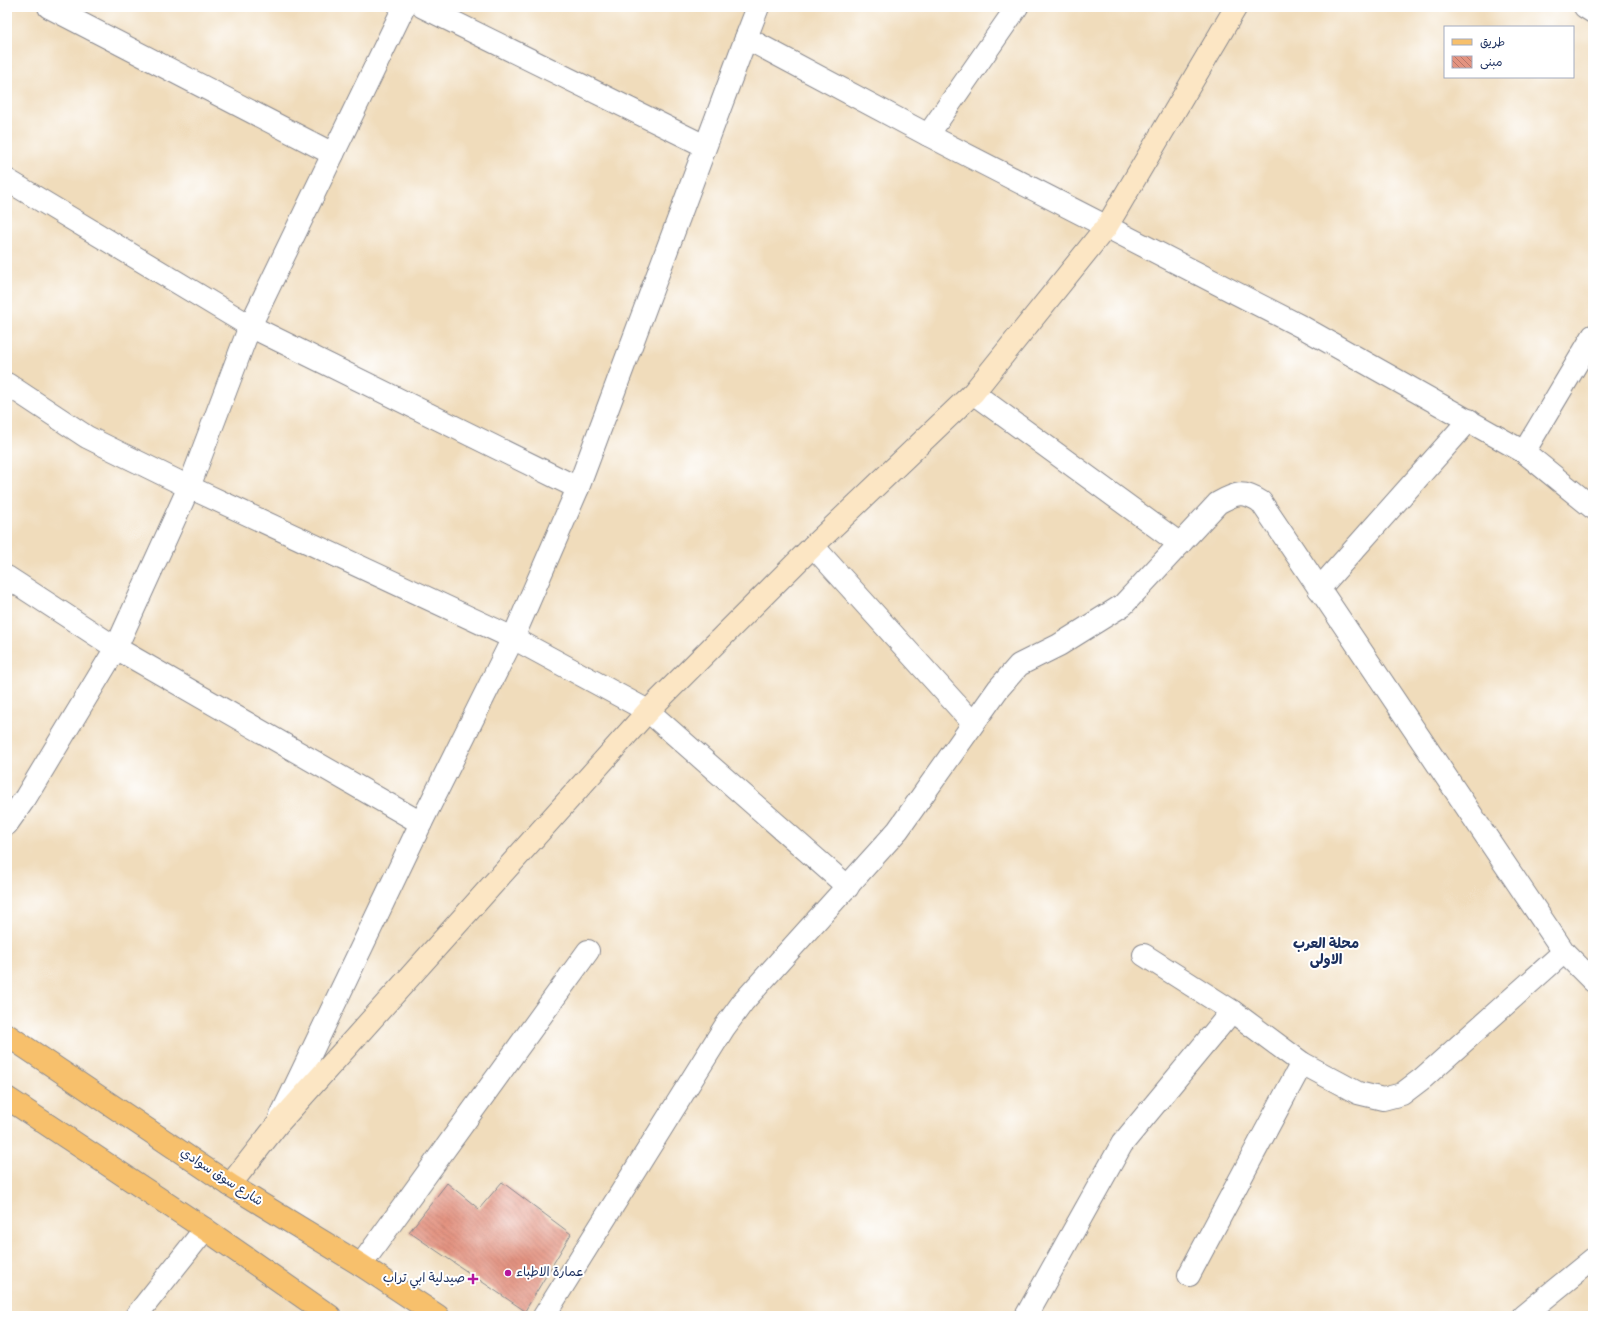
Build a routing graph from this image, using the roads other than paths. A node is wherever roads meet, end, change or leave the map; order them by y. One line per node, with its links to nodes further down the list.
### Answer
1 (49, 7): 9 (street)
2 (404, 7): 13 (street)
3 (423, 7): 12 (street)
4 (758, 7): 10 (street)
5 (1017, 7): 11 (street)
6 (1236, 7): 15 (street)
7 (1585, 7): 8 (street)
8 (1593, 12)
9 (84, 15): 13 (street)
10 (746, 38): 11 (street); 12 (street)
11 (928, 135): 15 (street)
12 (705, 146): 23 (street)
13 (333, 154): 16 (street)
14 (7, 180): 16 (street)
15 (1107, 226): 19 (street); 20 (street)
16 (250, 326): 22 (street); 23 (street)
17 (1593, 336): 21 (street)
18 (7, 384): 22 (street)
19 (973, 393): 25 (street); 26 (street)
20 (1469, 420): 21 (street); 28 (street)
21 (1524, 452): 24 (street)
22 (189, 487): 29 (street); 30 (street)
23 (578, 488): 29 (street)
24 (1593, 508)
25 (1180, 544): 28 (street); 32 (street)
26 (813, 546): 31 (street); 32 (street)
27 (7, 577): 30 (street)
28 (1319, 589): 37 (street)
29 (514, 638): 31 (street); 33 (street)
30 (116, 648): 33 (street); 34 (street)
31 (648, 711): 35 (street); 44 (street)
32 (973, 723): 35 (street)
33 (420, 822): 44 (street)
34 (7, 824)
35 (848, 886): 53 (street)
36 (588, 951): 48 (street)
37 (1564, 952): 39 (street); 42 (street)
38 (1144, 955): 40 (street)
39 (1593, 981)
40 (1232, 1011): 42 (street); 54 (street)
41 (7, 1035): 45 (main road, شارع سوق سوادي)
42 (1302, 1064): 49 (street)
43 (7, 1098): 46 (main road)
44 (277, 1125): 45 (street)
45 (230, 1185): 48 (main road, شارع سوق سوادي)
46 (205, 1229): 50 (main road); 51 (street)
47 (1593, 1259): 55 (street)
48 (361, 1265): 52 (main road, شارع سوق سوادي)
49 (1189, 1275)
50 (327, 1315)
51 (136, 1316)
52 (438, 1316)
53 (544, 1316)
54 (1026, 1316)
55 (1523, 1316)

